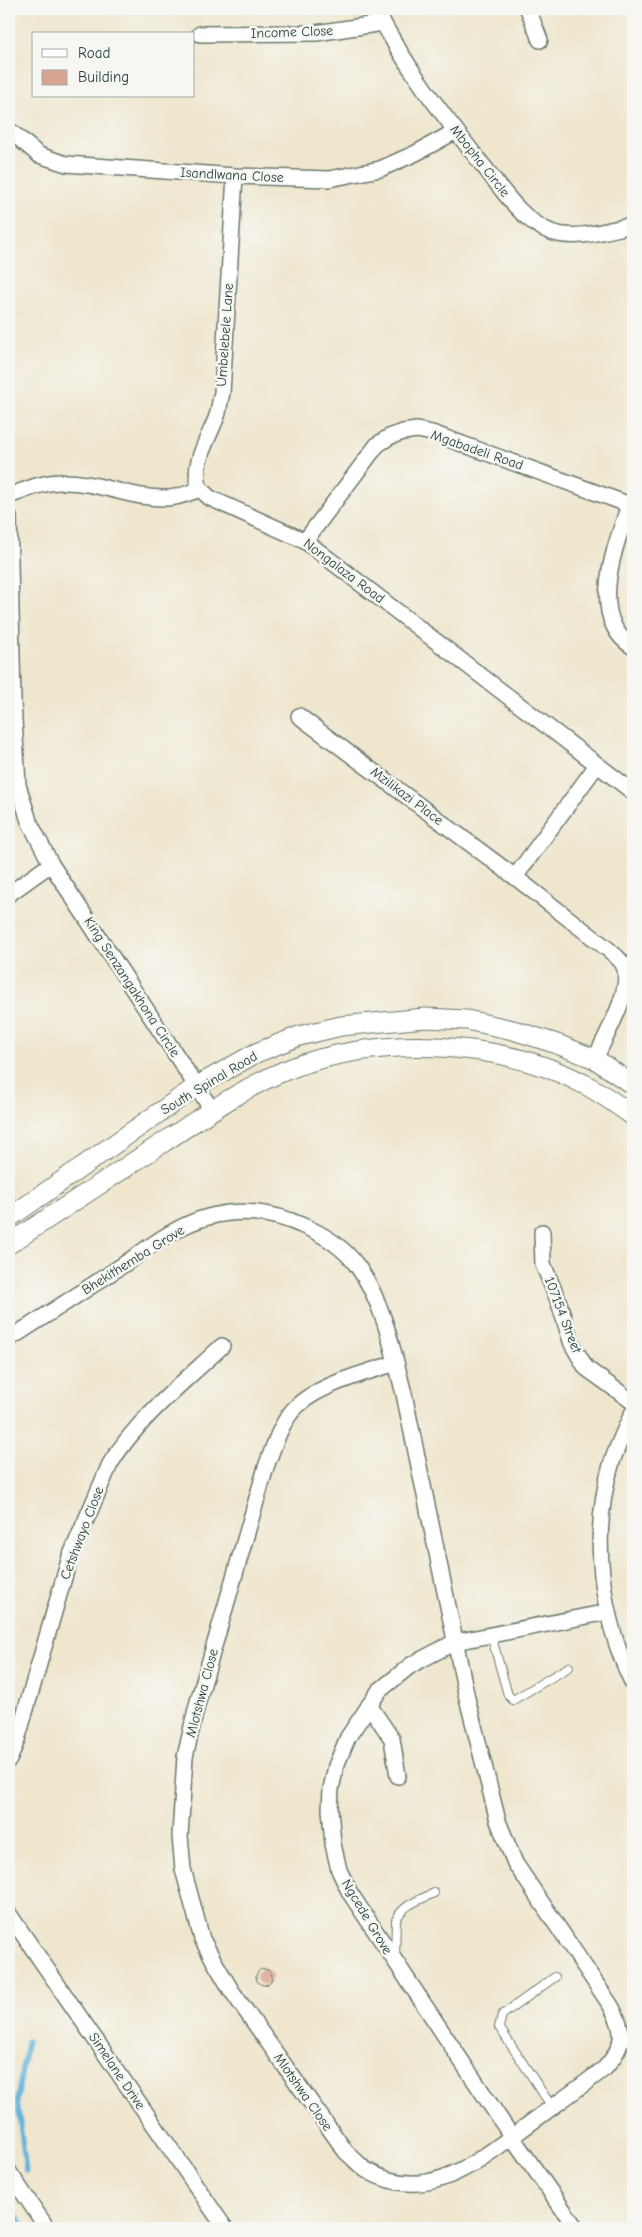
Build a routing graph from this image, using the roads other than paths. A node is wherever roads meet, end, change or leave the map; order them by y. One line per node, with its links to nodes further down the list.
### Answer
1 (376, 9): 3 (street, Mbopha Circle)
2 (528, 9): 5 (street)
3 (383, 23): 4 (street, Income Close); 7 (street, Mbopha Circle)
4 (200, 34)
5 (540, 40)
6 (9, 130): 8 (street, Isandlwana Close)
7 (456, 131): 8 (street, Isandlwana Close); 9 (street, Mbopha Circle)
8 (235, 176): 10 (street, Umbelebele Lane)
9 (633, 225)
10 (200, 489): 11 (street); 14 (street, Nongalaza Road)
11 (9, 496)
12 (631, 506): 14 (street, Mgabadeli Road); 16 (street)
13 (9, 516): 15 (street, King Senzangakhona Circle)
14 (305, 541): 20 (street, Nongalaza Road)
15 (10, 600): 17 (street, King Senzangakhona Circle)
16 (633, 647)
17 (11, 702): 19 (street, King Senzangakhona Circle)
18 (299, 716): 23 (street, Mzilikazi Place)
19 (12, 746): 22 (street, King Senzangakhona Circle)
20 (597, 765): 21 (street, Nongalaza Road); 23 (street)
21 (633, 792)
22 (51, 864): 24 (street); 27 (street, King Senzangakhona Circle)
23 (515, 877): 25 (street, Mzilikazi Place)
24 (9, 894)
25 (595, 1059): 26 (street, South Spinal Road); 27 (street, South Spinal Road)
26 (633, 1085)
27 (197, 1086): 28 (street, King Senzangakhona Circle); 30 (street, South Spinal Road)
28 (212, 1110): 29 (street, South Spinal Road); 32 (street, South Spinal Road)
29 (633, 1116)
30 (9, 1218)
31 (542, 1232): 36 (street, 107154 Street)
32 (9, 1244)
33 (9, 1340): 35 (street, Bhekithemba Grove)
34 (222, 1346): 44 (street, Cetshwayo Close)
35 (396, 1363): 40 (street); 52 (street, Mlotshwa Close)
36 (633, 1402)
37 (633, 1412): 38 (street)
38 (608, 1612): 39 (street, Ngcede Grove); 42 (street)
39 (491, 1635): 40 (street, Ngcede Grove); 41 (lane)
40 (455, 1642): 43 (street, Ngcede Grove); 50 (street)
41 (569, 1667)
42 (633, 1684)
43 (369, 1705): 45 (street); 48 (street, Ngcede Grove)
44 (9, 1760)
45 (398, 1776)
46 (434, 1894): 48 (lane)
47 (9, 1914): 55 (street, Simelane Drive)
48 (394, 1962): 52 (street, Ngcede Grove)
49 (555, 1977): 51 (lane)
50 (627, 2041): 51 (street, Mlotshwa Close)
51 (552, 2107): 52 (street, Mlotshwa Close)
52 (512, 2137): 56 (street, Ngcede Grove)
53 (9, 2172): 54 (street)
54 (46, 2228)
55 (224, 2228)
56 (576, 2228)

